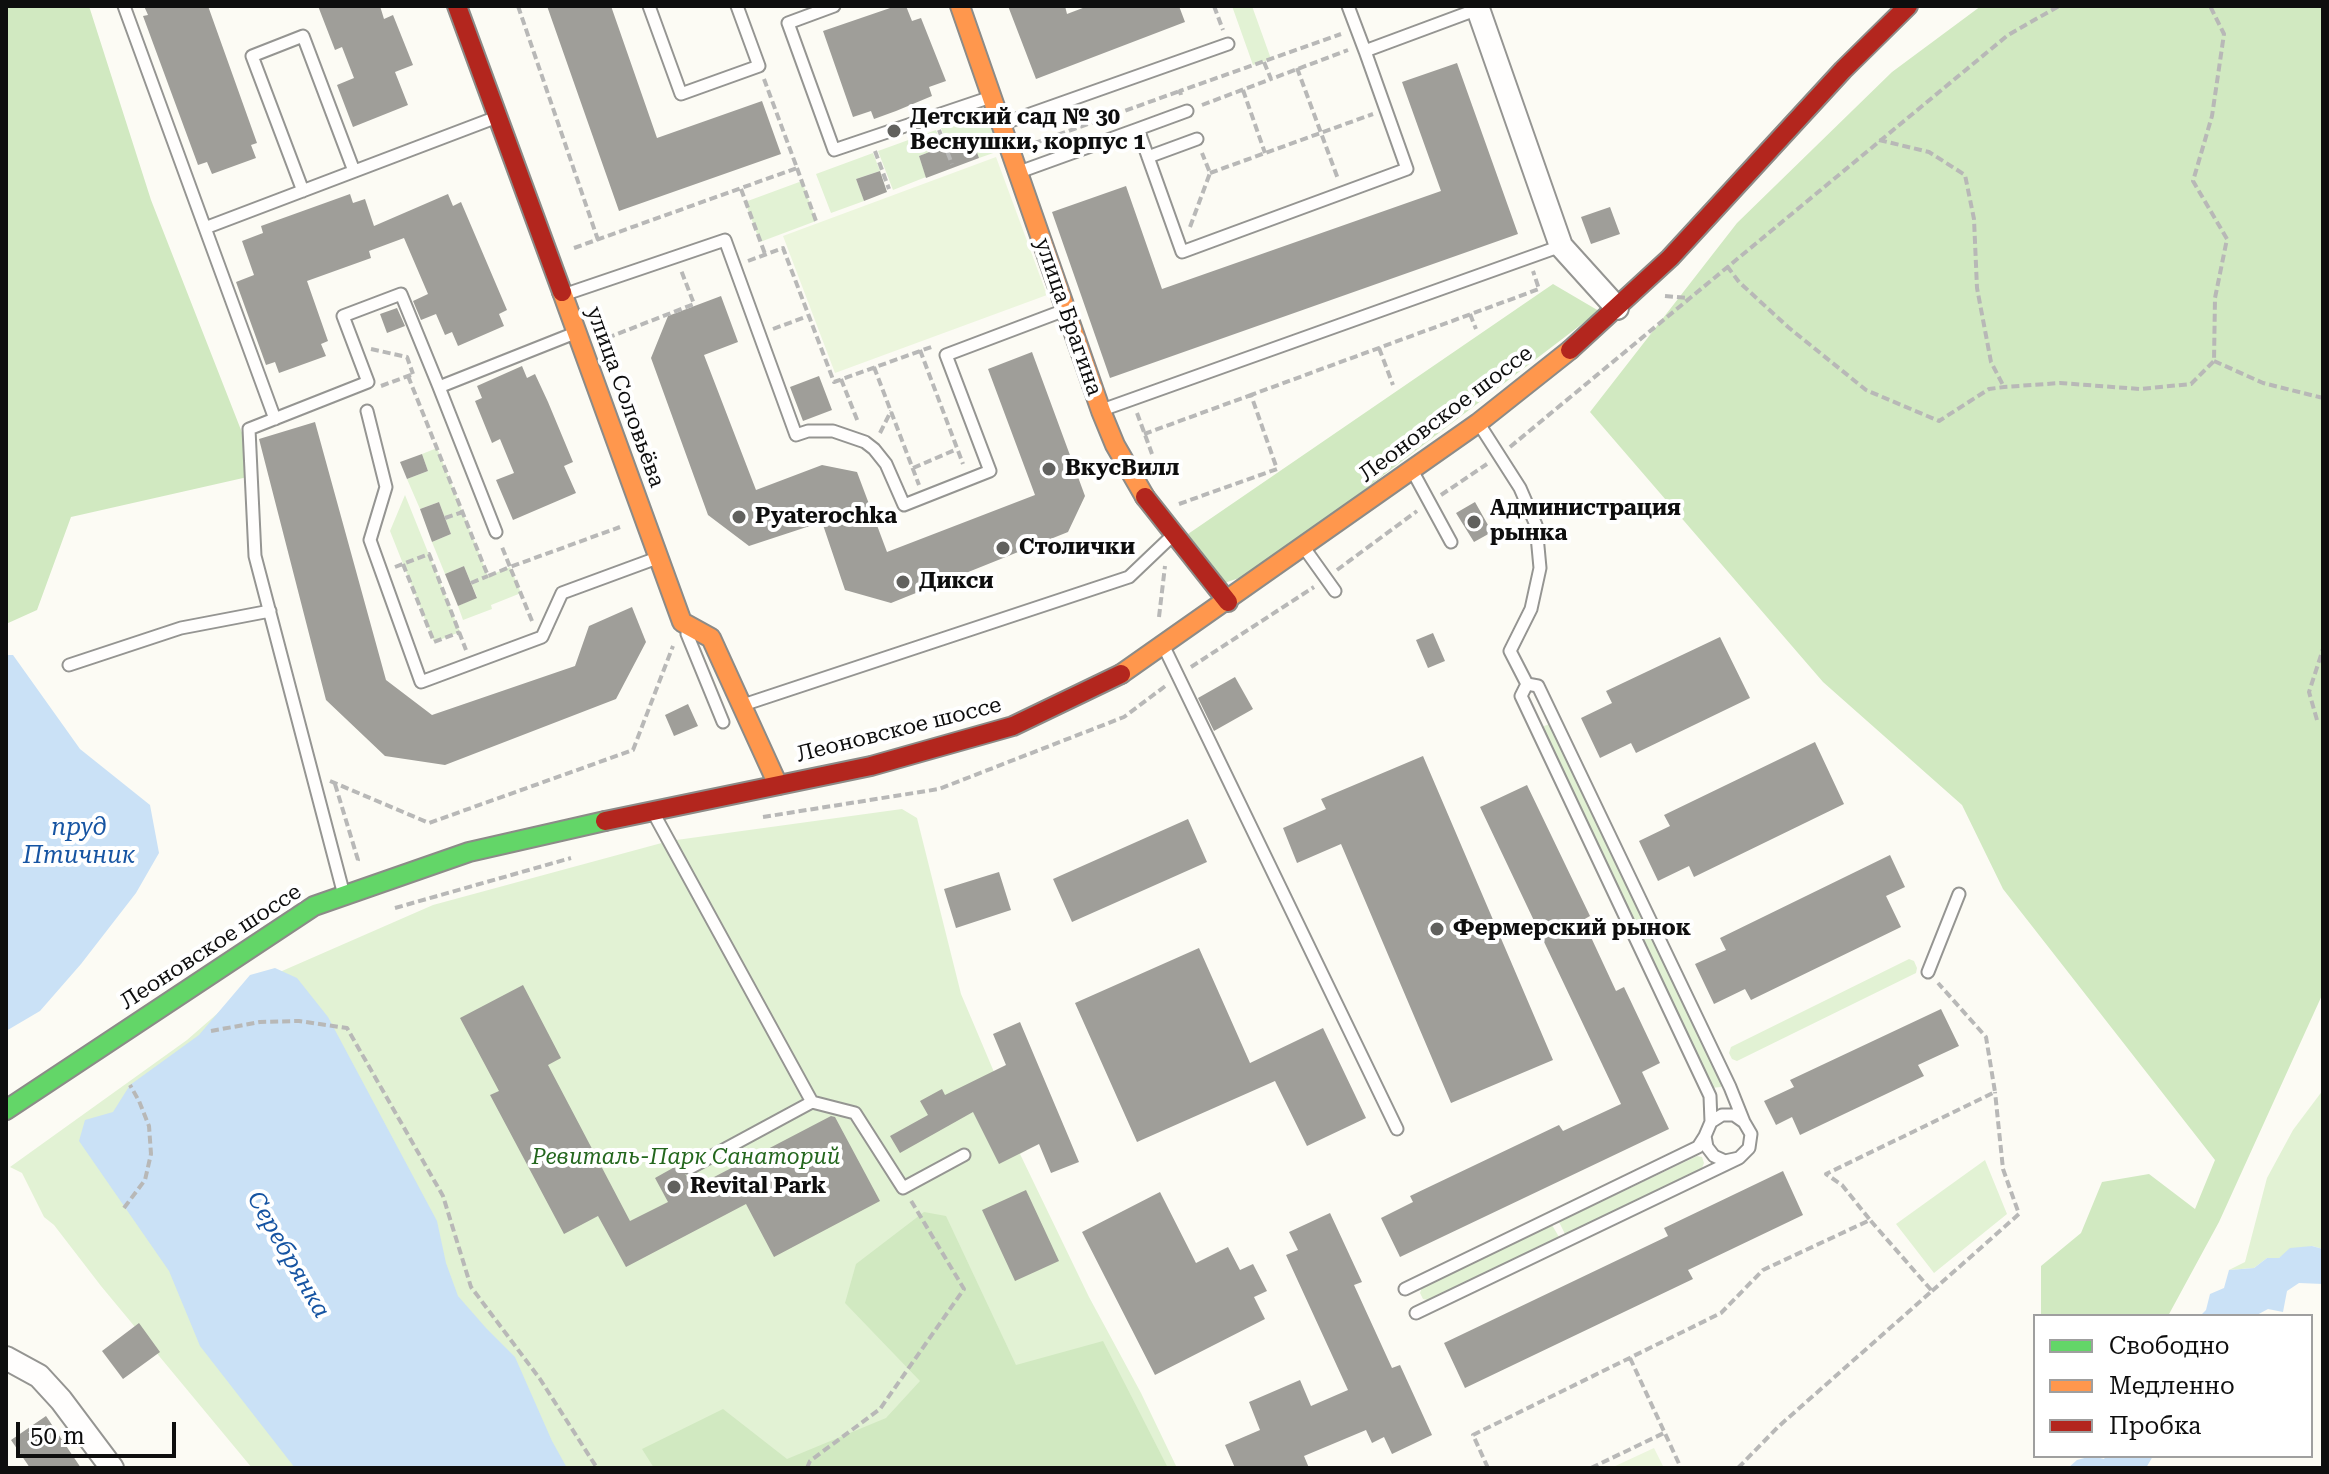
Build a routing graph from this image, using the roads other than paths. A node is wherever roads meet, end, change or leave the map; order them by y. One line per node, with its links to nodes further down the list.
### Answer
1 (124, 6): 22 (lane)
2 (457, 6): 14 (main road, улица Соловьёва)
3 (649, 6): 4 (lane)
4 (737, 6)
5 (834, 6): 12 (lane)
6 (960, 6): 12 (main road, улица Брагина)
7 (1348, 6): 11 (lane)
8 (1908, 6): 25 (main road, Леоновское шоссе)
9 (1478, 8): 11 (lane); 23 (street)
10 (1228, 44): 15 (lane)
11 (1364, 48): 18 (lane)
12 (991, 97): 15 (main road, улица Брагина)
13 (1187, 111): 16 (lane)
14 (497, 117): 19 (lane); 24 (main road, улица Соловьёва)
15 (1002, 125): 20 (main road, улица Брагина)
16 (1138, 129): 18 (lane); 20 (lane)
17 (1197, 139): 18 (lane)
18 (1148, 157)
19 (354, 171): 21 (lane); 21 (lane)
20 (1018, 172): 26 (main road, улица Брагина)
21 (303, 191): 22 (lane)
22 (205, 228): 31 (lane)
23 (1561, 246): 25 (street); 30 (lane)
24 (562, 296): 26 (lane); 27 (main road, улица Соловьёва)
25 (1617, 308): 32 (main road, Леоновское шоссе)
26 (1065, 309): 30 (main road, улица Брагина)
27 (576, 332): 28 (lane); 38 (main road, улица Соловьёва)
28 (439, 387): 31 (lane); 34 (lane)
29 (367, 411): 38 (lane)
30 (1101, 411): 35 (main road, улица Брагина)
31 (275, 419): 41 (lane)
32 (1478, 423): 33 (main road, Леоновское шоссе); 45 (lane)
33 (1412, 470): 36 (lane); 37 (main road, Леоновское шоссе)
34 (496, 532)
35 (1170, 538): 40 (main road, улица Брагина); 46 (lane)
36 (1451, 542)
37 (1304, 547): 39 (lane); 40 (main road, Леоновское шоссе)
38 (658, 558): 42 (main road, улица Соловьёва)
39 (1335, 591)
40 (1228, 602): 43 (main road, Леоновское шоссе)
41 (270, 611): 44 (lane); 51 (lane)
42 (682, 622): 46 (main road); 47 (lane)
43 (1160, 639): 48 (main road, Леоновское шоссе); 57 (lane)
44 (69, 665)
45 (1527, 684): 55 (lane); 56 (lane)
46 (741, 705): 48 (main road)
47 (723, 722)
48 (778, 785): 49 (main road, Леоновское шоссе)
49 (652, 810): 51 (main road, Леоновское шоссе); 53 (lane)
50 (1959, 894): 52 (lane)
51 (344, 896): 54 (main road, Леоновское шоссе)
52 (1928, 972)
53 (812, 1102): 59 (lane); 61 (lane)
54 (6, 1110)
55 (1711, 1122): 56 (lane); 58 (lane)
56 (1744, 1122): 60 (lane)
57 (1397, 1129)
58 (1705, 1136): 60 (lane); 62 (lane)
59 (964, 1155)
60 (1739, 1158): 63 (lane)
61 (690, 1168)
62 (1405, 1289)
63 (1416, 1313)
64 (6, 1358): 65 (street)
65 (112, 1468)

